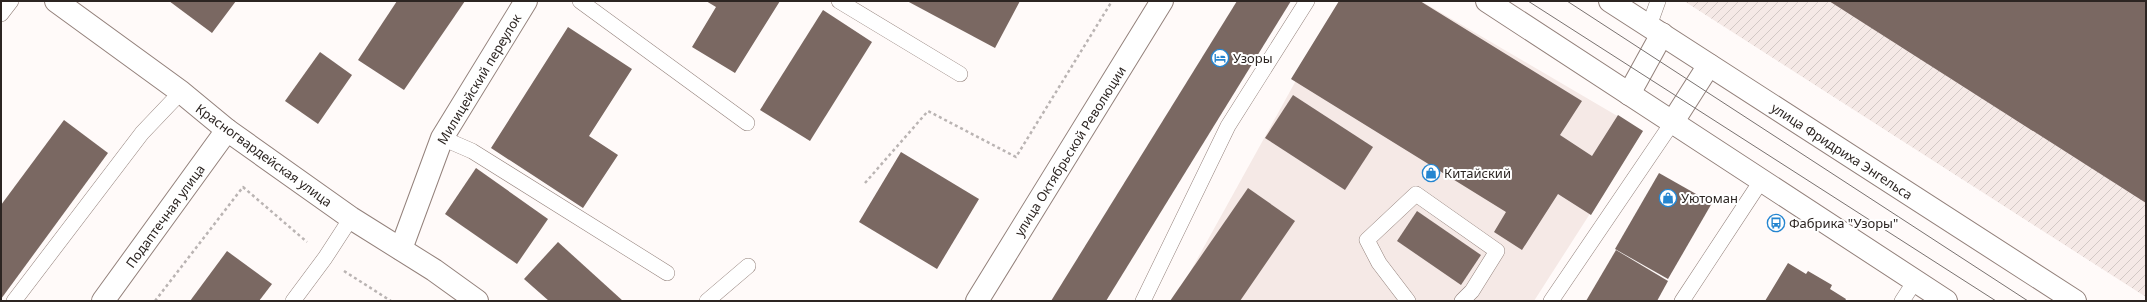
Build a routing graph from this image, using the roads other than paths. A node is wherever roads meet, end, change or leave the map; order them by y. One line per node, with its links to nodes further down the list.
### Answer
1 (11, 1): 11 (lane)
2 (56, 1): 15 (street, Красногвардейская улица)
3 (526, 1): 20 (street, Милицейский переулок)
4 (580, 1): 18 (lane)
5 (839, 1): 14 (lane)
6 (1162, 1): 32 (street, улица Октябрьской Революции)
7 (1307, 1): 33 (lane)
8 (1487, 1): 16 (street)
9 (1610, 1): 12 (street, улица Фридриха Энгельса)
10 (1658, 1): 12 (lane)
11 (1, 14)
12 (1655, 30): 13 (street, улица Фридриха Энгельса); 16 (street)
13 (1709, 65): 17 (street); 40 (street, улица Фридриха Энгельса)
14 (960, 74)
15 (180, 92): 19 (street, Красногвардейская улица); 27 (lane)
16 (1629, 94): 17 (street)
17 (1672, 123): 21 (street); 36 (lane)
18 (747, 124)
19 (227, 130): 22 (street, Красногвардейская улица); 28 (street, Подаптечная улица)
20 (442, 138): 23 (street, Милицейский переулок); 25 (lane)
21 (1762, 181): 26 (street); 37 (lane)
22 (351, 218): 23 (street, Красногвардейская улица); 29 (lane)
23 (401, 249): 30 (street, Красногвардейская улица)
24 (748, 266): 31 (lane)
25 (667, 273)
26 (1915, 281): 38 (lane); 39 (street)
27 (14, 301)
28 (103, 301)
29 (293, 301)
30 (477, 301)
31 (707, 301)
32 (977, 301)
33 (1143, 301)
34 (1408, 301): 35 (lane)
35 (1462, 301)
36 (1552, 301)
37 (1682, 301)
38 (1902, 301)
39 (1946, 301)
40 (2075, 301)

